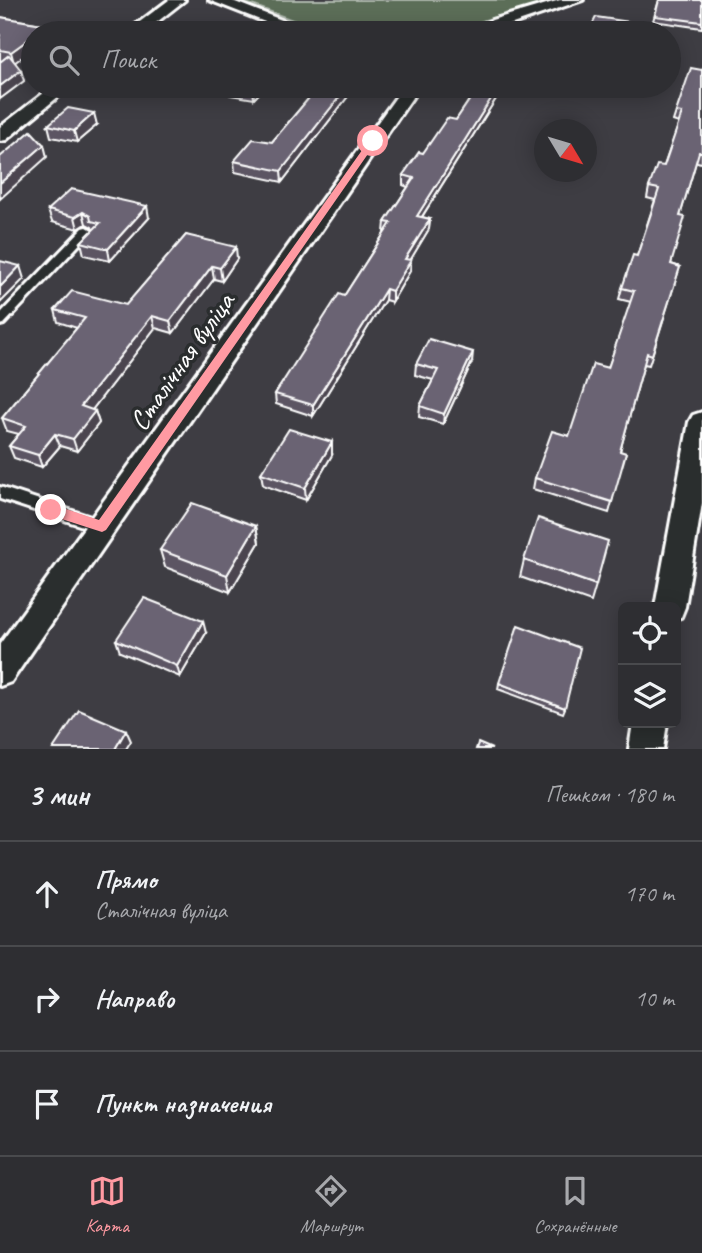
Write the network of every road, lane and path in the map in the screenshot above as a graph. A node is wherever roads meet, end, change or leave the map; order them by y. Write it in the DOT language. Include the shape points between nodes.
graph roads {
  1 [pos="178,0"];
  2 [pos="216,0"];
  3 [pos="576,0"];
  4 [pos="149,21"];
  5 [pos="274,21"];
  6 [pos="504,21"];
  7 [pos="48,98"];
  8 [pos="404,98"];
  9 [pos="0,136"];
  10 [pos="87,230"];
  11 [pos="0,321"];
  12 [pos="702,422"];
  13 [pos="0,493"];
  14 [pos="102,526"];
  15 [pos="671,602"];
  16 [pos="0,671"];
  17 [pos="649,728"];
  18 [pos="646,749"];
  1 -- 4 [label="street"];
  2 -- 5 [label="street"];
  3 -- 6 [label="street"];
  7 -- 9 [label="street"];
  8 -- 14 [label="street, Сталічная вуліца"];
  10 -- 11 [label="lane"];
  12 -- 15 [label="street"];
  13 -- 14 [label="lane"];
  14 -- 16 [label="street, Сталічная вуліца"];
  17 -- 18 [label="street"];
}
